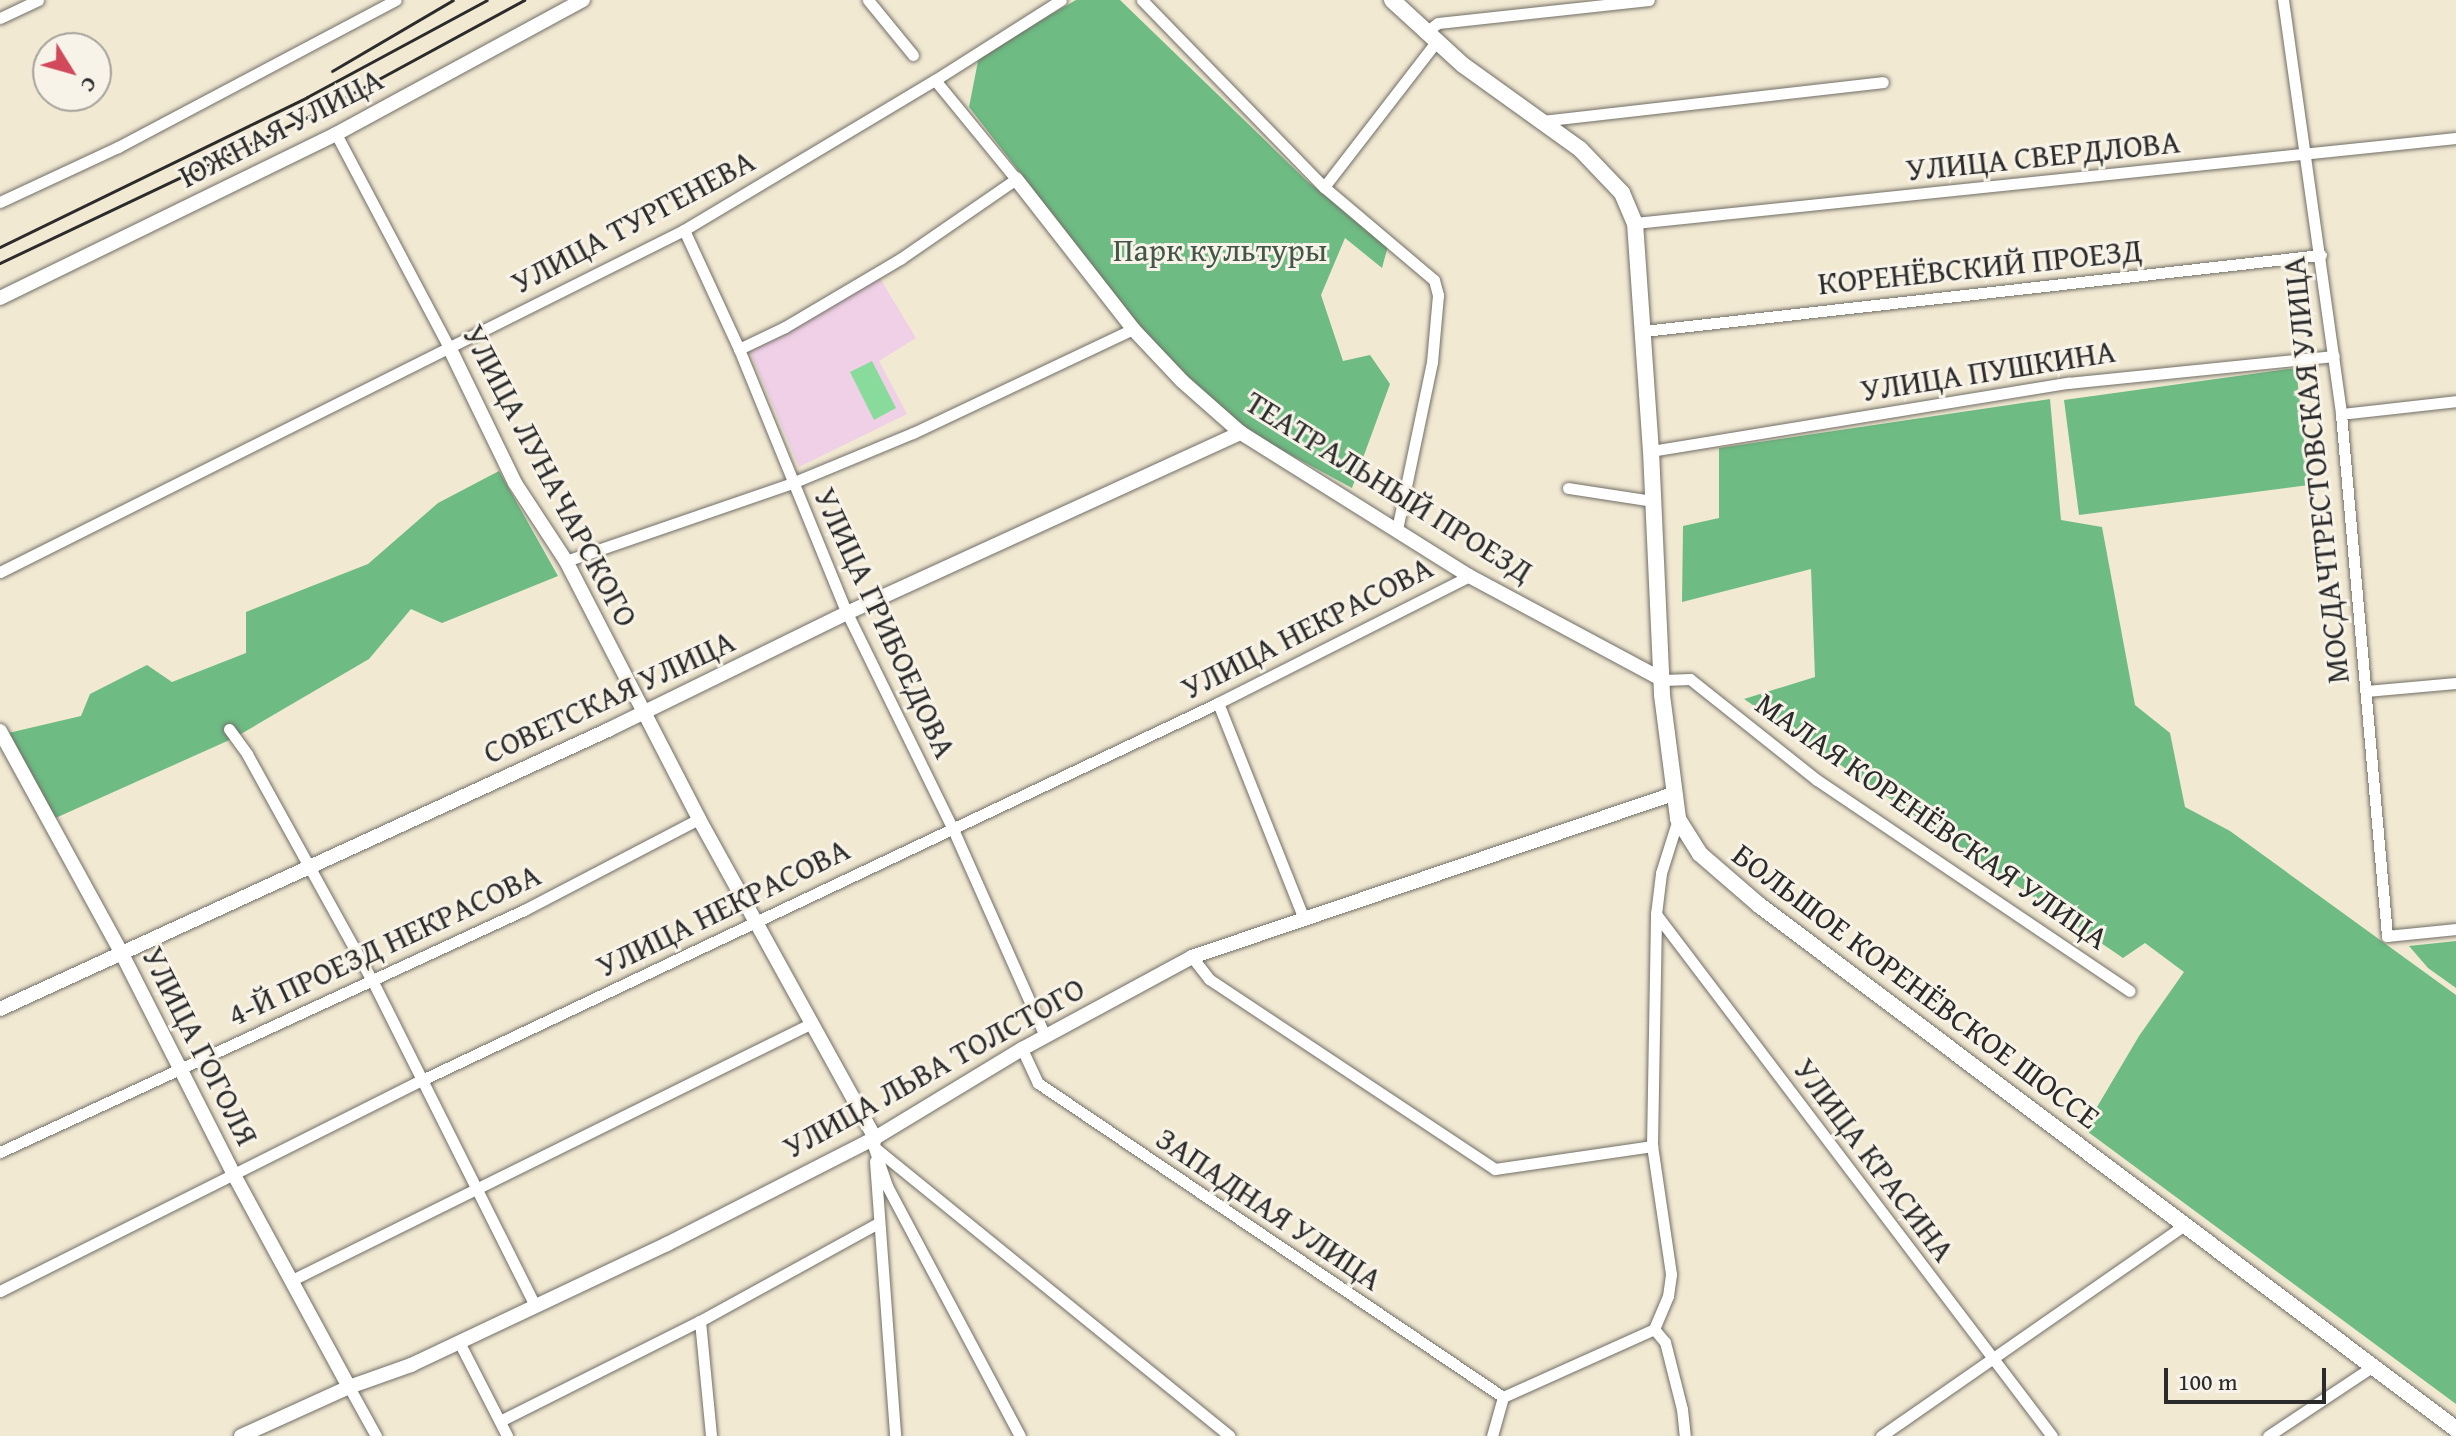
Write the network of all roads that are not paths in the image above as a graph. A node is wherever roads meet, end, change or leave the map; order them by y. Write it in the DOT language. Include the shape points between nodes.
graph roads {
  1 [pos="38,0"];
  2 [pos="396,0"];
  3 [pos="583,0"];
  4 [pos="868,0"];
  5 [pos="1061,0"];
  6 [pos="1142,0"];
  7 [pos="1392,0"];
  8 [pos="1649,0"];
  9 [pos="2283,0"];
  10 [pos="1516,6"];
  11 [pos="0,18"];
  12 [pos="1430,37"];
  13 [pos="913,55"];
  14 [pos="935,80"];
  15 [pos="1883,82"];
  16 [pos="1541,121"];
  17 [pos="336,134"];
  18 [pos="2456,138"];
  19 [pos="2303,156"];
  20 [pos="1016,179"];
  21 [pos="1324,187"];
  22 [pos="0,202"];
  23 [pos="1635,223"];
  24 [pos="684,230"];
  25 [pos="2321,255"];
  26 [pos="0,298"];
  27 [pos="1133,329"];
  28 [pos="1644,331"];
  29 [pos="449,347"];
  30 [pos="739,349"];
  31 [pos="2334,356"];
  32 [pos="2456,401"];
  33 [pos="2341,414"];
  34 [pos="1241,433"];
  35 [pos="1651,451"];
  36 [pos="792,483"];
  37 [pos="1568,488"];
  38 [pos="1653,501"];
  39 [pos="1397,530"];
  40 [pos="566,561"];
  41 [pos="0,572"];
  42 [pos="1469,576"];
  43 [pos="847,613"];
  44 [pos="1663,680"];
  45 [pos="2456,683"];
  46 [pos="2366,691"];
  47 [pos="1218,703"];
  48 [pos="643,714"];
  49 [pos="229,729"];
  50 [pos="0,731"];
  51 [pos="1673,794"];
  52 [pos="699,819"];
  53 [pos="1678,819"];
  54 [pos="952,827"];
  55 [pos="308,869"];
  56 [pos="1656,914"];
  57 [pos="1303,917"];
  58 [pos="758,921"];
  59 [pos="2456,929"];
  60 [pos="122,954"];
  61 [pos="1192,957"];
  62 [pos="373,982"];
  63 [pos="2130,991"];
  64 [pos="0,1009"];
  65 [pos="812,1023"];
  66 [pos="1045,1036"];
  67 [pos="1022,1049"];
  68 [pos="182,1069"];
  69 [pos="424,1079"];
  70 [pos="874,1142"];
  71 [pos="1652,1146"];
  72 [pos="0,1152"];
  73 [pos="234,1175"];
  74 [pos="475,1190"];
  75 [pos="878,1223"];
  76 [pos="2185,1225"];
  77 [pos="290,1281"];
  78 [pos="0,1291"];
  79 [pos="535,1305"];
  80 [pos="700,1321"];
  81 [pos="1654,1329"];
  82 [pos="459,1342"];
  83 [pos="1992,1358"];
  84 [pos="2372,1367"];
  85 [pos="349,1387"];
  86 [pos="1503,1397"];
  87 [pos="500,1421"];
  88 [pos="2456,1429"];
  89 [pos="241,1436"];
  90 [pos="376,1436"];
  91 [pos="507,1436"];
  92 [pos="711,1436"];
  93 [pos="895,1436"];
  94 [pos="1020,1436"];
  95 [pos="1229,1436"];
  96 [pos="1492,1436"];
  97 [pos="1685,1436"];
  98 [pos="1881,1436"];
  99 [pos="2052,1436"];
  100 [pos="2268,1436"];
  1 -- 11 [label="street"];
  2 -- 22 [label="street" via="118,147"];
  3 -- 17 [label="street, ЮЖНАЯ УЛИЦА"];
  4 -- 13 [label="street"];
  5 -- 14 [label="street, УЛИЦА ТУРГЕНЕВА"];
  6 -- 21 [label="street"];
  7 -- 12 [label="main road, БОЛЬШОЕ КОРЕНЁВСКОЕ ШОССЕ"];
  8 -- 10 [label="street"];
  9 -- 19 [label="street, МОСДАЧТРЕСТОВСКАЯ УЛИЦА"];
  10 -- 12 [label="street" via="1438,23"];
  12 -- 16 [label="main road, БОЛЬШОЕ КОРЕНЁВСКОЕ ШОССЕ"];
  12 -- 21 [label="street"];
  14 -- 20 [label="street, ТЕАТРАЛЬНЫЙ ПРОЕЗД"];
  14 -- 24 [label="street, УЛИЦА ТУРГЕНЕВА"];
  15 -- 16 [label="street"];
  16 -- 23 [label="main road, БОЛЬШОЕ КОРЕНЁВСКОЕ ШОССЕ" via="1612,180"];
  17 -- 26 [label="street, ЮЖНАЯ УЛИЦА"];
  17 -- 29 [label="street, УЛИЦА ЛУНАЧАРСКОГО"];
  18 -- 19 [label="street, УЛИЦА СВЕРДЛОВА"];
  19 -- 23 [label="street, УЛИЦА СВЕРДЛОВА"];
  19 -- 25 [label="street, МОСДАЧТРЕСТОВСКАЯ УЛИЦА"];
  20 -- 27 [label="street, ТЕАТРАЛЬНЫЙ ПРОЕЗД"];
  20 -- 30 [label="street" via="900,259"];
  21 -- 39 [label="street" via="1434,280 1438,295 1432,362"];
  23 -- 28 [label="main road, БОЛЬШОЕ КОРЕНЁВСКОЕ ШОССЕ"];
  24 -- 29 [label="street, УЛИЦА ТУРГЕНЕВА"];
  24 -- 30 [label="street, УЛИЦА ГРИБОЕДОВА"];
  25 -- 28 [label="street, КОРЕНЁВСКИЙ ПРОЕЗД"];
  25 -- 31 [label="street, МОСДАЧТРЕСТОВСКАЯ УЛИЦА"];
  27 -- 34 [label="street, ТЕАТРАЛЬНЫЙ ПРОЕЗД"];
  27 -- 36 [label="street" via="913,433"];
  28 -- 35 [label="main road, БОЛЬШОЕ КОРЕНЁВСКОЕ ШОССЕ"];
  29 -- 40 [label="street, УЛИЦА ЛУНАЧАРСКОГО" via="515,483"];
  29 -- 41 [label="street, УЛИЦА ТУРГЕНЕВА"];
  30 -- 36 [label="street, УЛИЦА ГРИБОЕДОВА"];
  31 -- 33 [label="street, МОСДАЧТРЕСТОВСКАЯ УЛИЦА"];
  31 -- 35 [label="street, УЛИЦА ПУШКИНА" via="2068,383"];
  32 -- 33 [label="street"];
  33 -- 46 [label="street, МОСДАЧТРЕСТОВСКАЯ УЛИЦА"];
  34 -- 39 [label="street, ТЕАТРАЛЬНЫЙ ПРОЕЗД"];
  34 -- 43 [label="street, СОВЕТСКАЯ УЛИЦА"];
  35 -- 38 [label="main road, БОЛЬШОЕ КОРЕНЁВСКОЕ ШОССЕ"];
  36 -- 40 [label="street"];
  36 -- 43 [label="street, УЛИЦА ГРИБОЕДОВА"];
  37 -- 38 [label="street"];
  38 -- 44 [label="main road, БОЛЬШОЕ КОРЕНЁВСКОЕ ШОССЕ"];
  39 -- 42 [label="street, ТЕАТРАЛЬНЫЙ ПРОЕЗД"];
  40 -- 48 [label="street, УЛИЦА ЛУНАЧАРСКОГО"];
  42 -- 44 [label="street, ТЕАТРАЛЬНЫЙ ПРОЕЗД"];
  42 -- 47 [label="street, УЛИЦА НЕКРАСОВА"];
  43 -- 48 [label="street, СОВЕТСКАЯ УЛИЦА"];
  43 -- 54 [label="street, УЛИЦА ГРИБОЕДОВА"];
  44 -- 51 [label="main road, БОЛЬШОЕ КОРЕНЁВСКОЕ ШОССЕ"];
  44 -- 63 [label="street, МАЛАЯ КОРЕНЁВСКАЯ УЛИЦА" via="1690,679 1817,780"];
  45 -- 46 [label="street"];
  46 -- 59 [label="street, МОСДАЧТРЕСТОВСКАЯ УЛИЦА" via="2387,936"];
  47 -- 54 [label="street, УЛИЦА НЕКРАСОВА"];
  47 -- 57 [label="street"];
  48 -- 52 [label="street, УЛИЦА ЛУНАЧАРСКОГО"];
  48 -- 55 [label="street, СОВЕТСКАЯ УЛИЦА"];
  49 -- 55 [label="street"];
  50 -- 60 [label="street, УЛИЦА ГОГОЛЯ"];
  51 -- 53 [label="main road, БОЛЬШОЕ КОРЕНЁВСКОЕ ШОССЕ"];
  51 -- 57 [label="street, УЛИЦА ЛЬВА ТОЛСТОГО"];
  52 -- 58 [label="street, УЛИЦА ЛУНАЧАРСКОГО"];
  52 -- 62 [label="street, 4-Й ПРОЕЗД НЕКРАСОВА"];
  53 -- 56 [label="street" via="1661,873"];
  53 -- 76 [label="main road, БОЛЬШОЕ КОРЕНЁВСКОЕ ШОССЕ" via="1711,866 1759,905"];
  54 -- 58 [label="street, УЛИЦА НЕКРАСОВА"];
  54 -- 66 [label="street, УЛИЦА ГРИБОЕДОВА"];
  55 -- 60 [label="street, СОВЕТСКАЯ УЛИЦА"];
  55 -- 62 [label="street"];
  56 -- 71 [label="street"];
  56 -- 83 [label="street, УЛИЦА КРАСИНА"];
  57 -- 61 [label="street, УЛИЦА ЛЬВА ТОЛСТОГО"];
  58 -- 65 [label="street, УЛИЦА ЛУНАЧАРСКОГО"];
  58 -- 69 [label="street, УЛИЦА НЕКРАСОВА"];
  60 -- 64 [label="street, СОВЕТСКАЯ УЛИЦА"];
  60 -- 68 [label="street, УЛИЦА ГОГОЛЯ"];
  61 -- 66 [label="street, УЛИЦА ЛЬВА ТОЛСТОГО"];
  61 -- 71 [label="street" via="1209,979 1495,1169"];
  62 -- 68 [label="street, 4-Й ПРОЕЗД НЕКРАСОВА"];
  62 -- 69 [label="street"];
  65 -- 70 [label="street, УЛИЦА ЛУНАЧАРСКОГО"];
  65 -- 74 [label="street"];
  66 -- 67 [label="street, УЛИЦА ЛЬВА ТОЛСТОГО"];
  67 -- 70 [label="street, УЛИЦА ЛЬВА ТОЛСТОГО"];
  67 -- 86 [label="street, ЗАПАДНАЯ УЛИЦА" via="1038,1083"];
  68 -- 72 [label="street, 4-Й ПРОЕЗД НЕКРАСОВА"];
  68 -- 73 [label="street, УЛИЦА ГОГОЛЯ"];
  69 -- 73 [label="street, УЛИЦА НЕКРАСОВА"];
  69 -- 74 [label="street"];
  70 -- 75 [label="street"];
  70 -- 79 [label="street, УЛИЦА ЛЬВА ТОЛСТОГО"];
  70 -- 94 [label="street" via="887,1186"];
  70 -- 95 [label="street"];
  71 -- 81 [label="street" via="1671,1274"];
  73 -- 77 [label="street, УЛИЦА ГОГОЛЯ"];
  73 -- 78 [label="street, УЛИЦА НЕКРАСОВА"];
  74 -- 77 [label="street"];
  74 -- 79 [label="street"];
  75 -- 80 [label="street"];
  75 -- 93 [label="street"];
  76 -- 83 [label="street"];
  76 -- 84 [label="main road, БОЛЬШОЕ КОРЕНЁВСКОЕ ШОССЕ"];
  77 -- 85 [label="street, УЛИЦА ГОГОЛЯ"];
  79 -- 82 [label="street, УЛИЦА ЛЬВА ТОЛСТОГО"];
  80 -- 87 [label="street"];
  80 -- 92 [label="street"];
  81 -- 86 [label="street"];
  81 -- 97 [label="street" via="1665,1342"];
  82 -- 85 [label="street, УЛИЦА ЛЬВА ТОЛСТОГО"];
  82 -- 87 [label="street"];
  83 -- 98 [label="street"];
  83 -- 99 [label="street, УЛИЦА КРАСИНА"];
  84 -- 88 [label="main road, БОЛЬШОЕ КОРЕНЁВСКОЕ ШОССЕ"];
  84 -- 100 [label="street"];
  85 -- 89 [label="street, УЛИЦА ЛЬВА ТОЛСТОГО"];
  85 -- 90 [label="street"];
  86 -- 96 [label="street"];
  87 -- 91 [label="street"];
}
